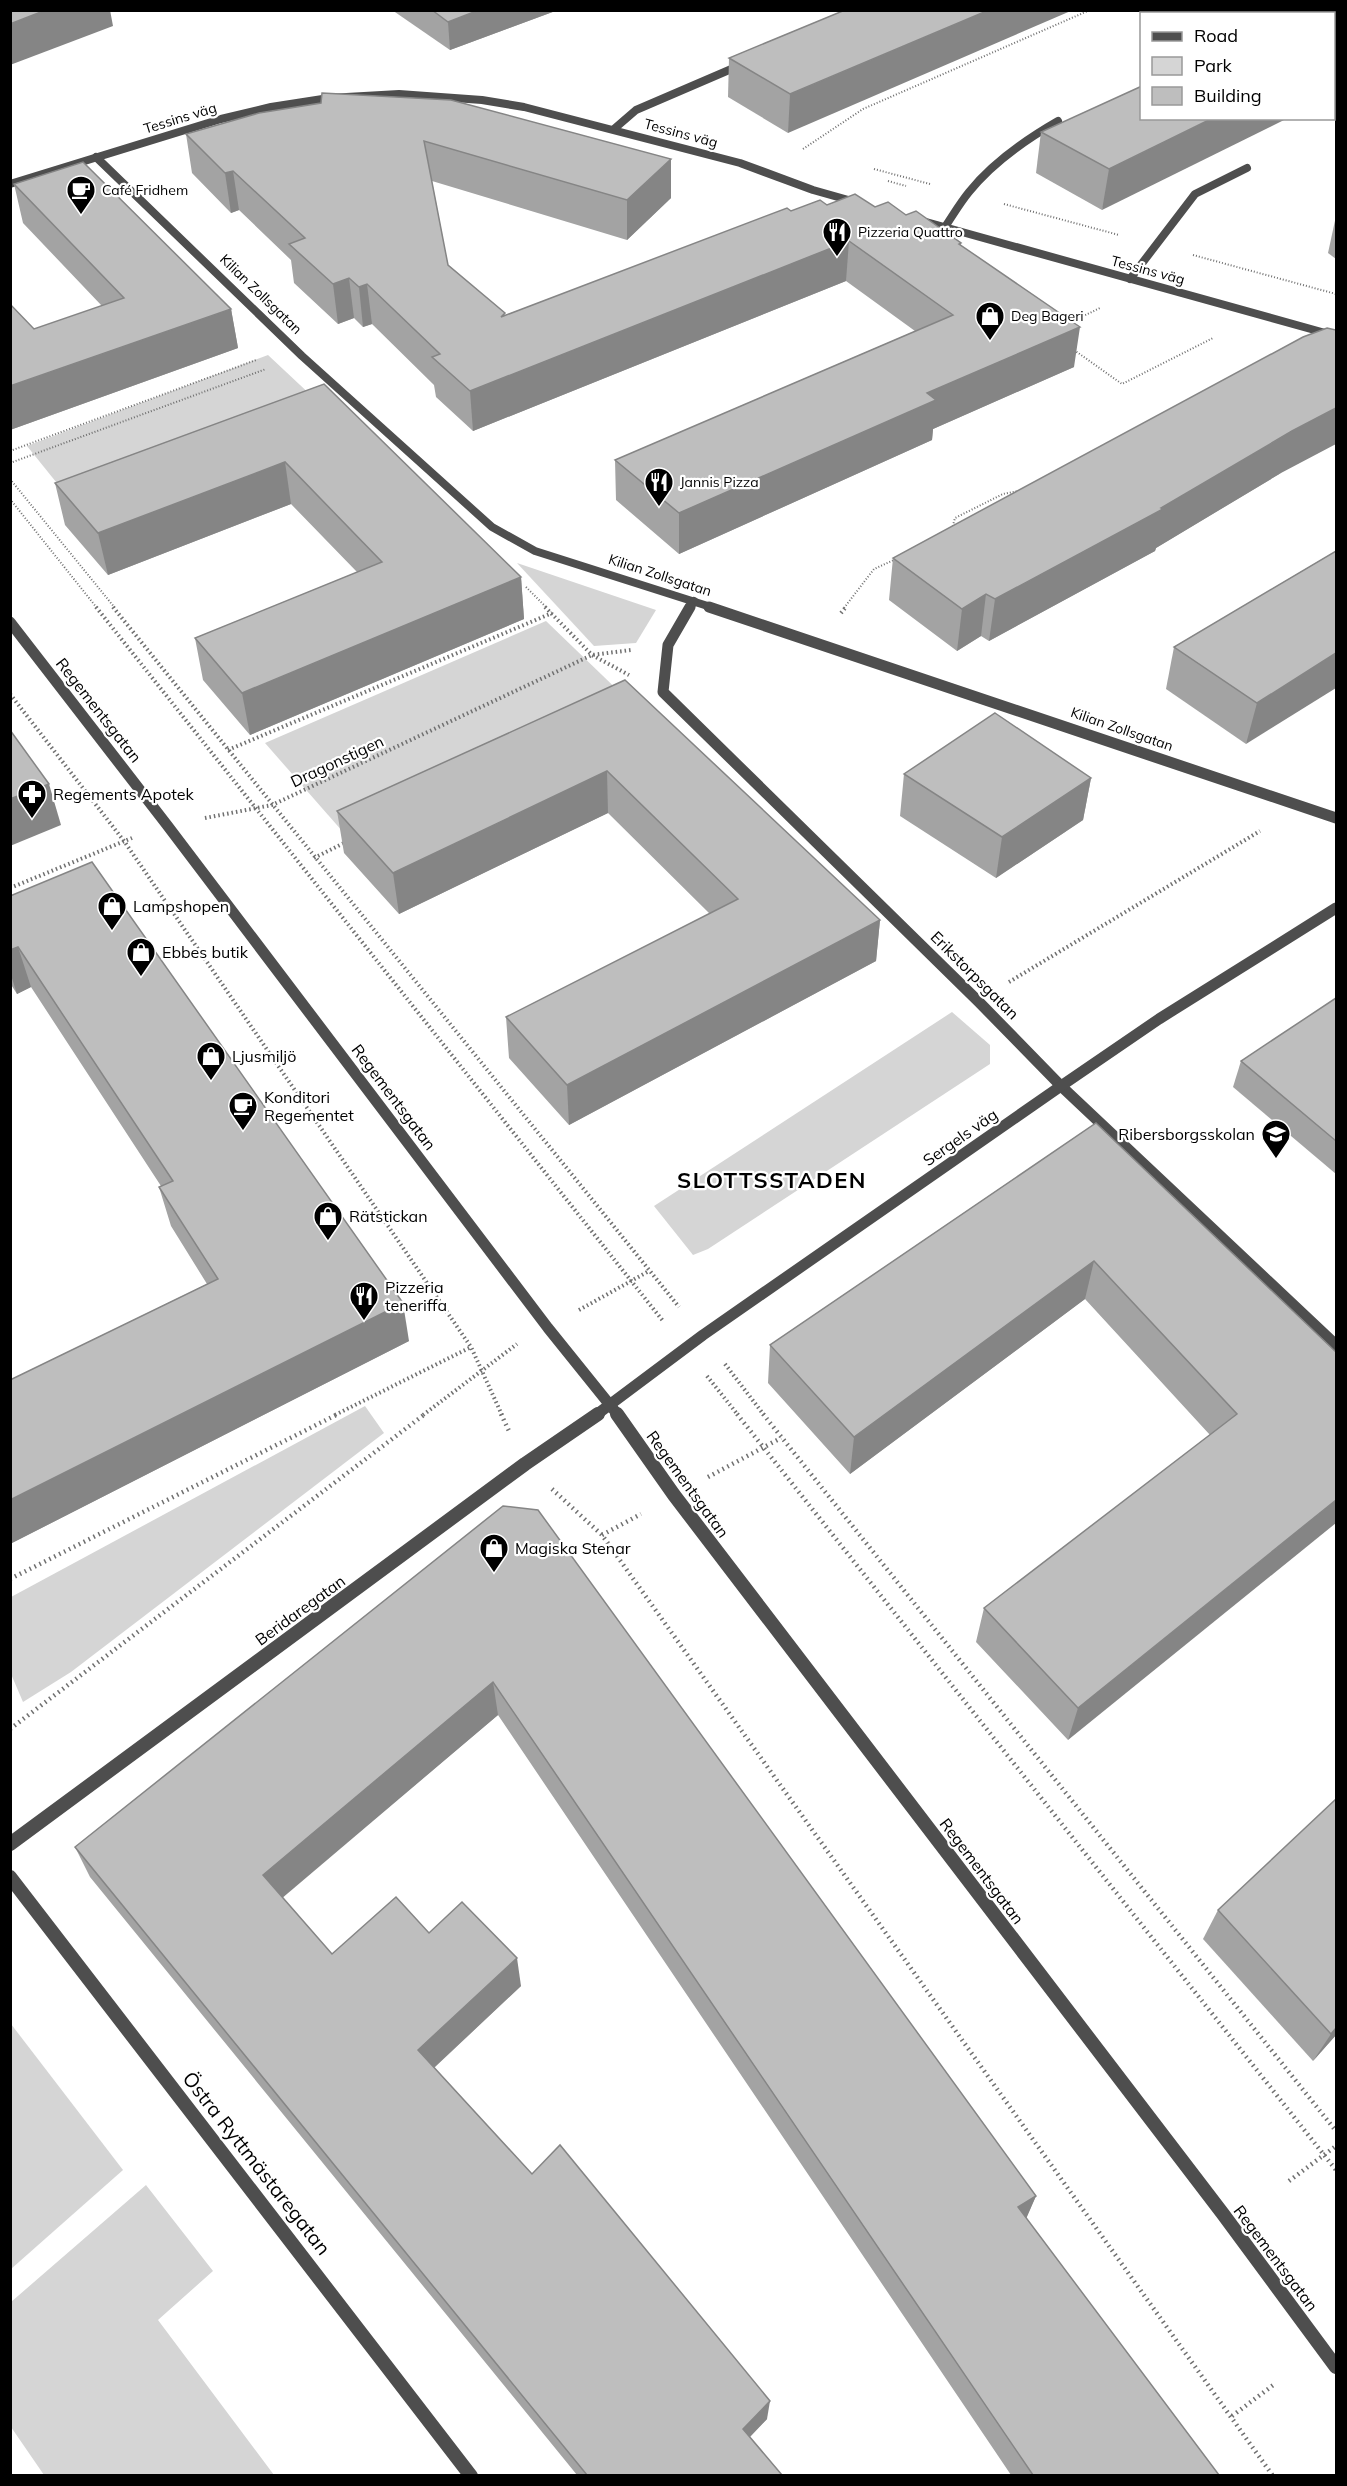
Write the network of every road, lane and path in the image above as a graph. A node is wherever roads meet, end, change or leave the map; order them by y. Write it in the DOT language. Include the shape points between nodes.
graph roads {
  1 [pos="1090,10"];
  2 [pos="751,61"];
  3 [pos="1058,121"];
  4 [pos="614,129"];
  5 [pos="802,150"];
  6 [pos="96,157"];
  7 [pos="1247,168"];
  8 [pos="10,184"];
  9 [pos="868,206"];
  10 [pos="912,218"];
  11 [pos="945,227"];
  12 [pos="1130,279"];
  13 [pos="1110,304"];
  14 [pos="1059,327"];
  15 [pos="1219,335"];
  16 [pos="1336,336"];
  17 [pos="1067,345"];
  18 [pos="293,346"];
  19 [pos="302,356"];
  20 [pos="10,451"];
  21 [pos="10,463"];
  22 [pos="10,479"];
  23 [pos="1022,491"];
  24 [pos="951,531"];
  25 [pos="903,555"];
  26 [pos="519,579"];
  27 [pos="694,601"];
  28 [pos="552,613"];
  29 [pos="10,622"];
  30 [pos="818,642"];
  31 [pos="668,645"];
  32 [pos="592,655"];
  33 [pos="663,692"];
  34 [pos="10,694"];
  35 [pos="228,750"];
  36 [pos="272,805"];
  37 [pos="1302,806"];
  38 [pos="1336,818"];
  39 [pos="167,825"];
  40 [pos="357,837"];
  41 [pos="124,841"];
  42 [pos="314,858"];
  43 [pos="10,888"];
  44 [pos="1336,908"];
  45 [pos="978,1000"];
  46 [pos="1060,1086"];
  47 [pos="649,1271"];
  48 [pos="548,1328"];
  49 [pos="703,1335"];
  50 [pos="1336,1345"];
  51 [pos="471,1347"];
  52 [pos="482,1371"];
  53 [pos="610,1405"];
  54 [pos="525,1464"];
  55 [pos="10,1579"];
  56 [pos="10,1729"];
  57 [pos="10,1844"];
  58 [pos="10,1877"];
  59 [pos="1336,2131"];
  60 [pos="1336,2146"];
  61 [pos="1289,2181"];
  62 [pos="1336,2367"];
  63 [pos="1276,2383"];
  64 [pos="1232,2416"];
  65 [pos="471,2475"];
  66 [pos="1273,2475"];
  1 -- 5 [label="path" via="863,109"];
  2 -- 4 [label="street" via="636,110"];
  3 -- 11 [label="street" via="1003,156 968,194"];
  4 -- 6 [label="street, Tessins väg" via="482,100 358,95 271,107"];
  4 -- 9 [label="street, Tessins väg" via="740,163"];
  6 -- 8 [label="street, Tessins väg"];
  6 -- 18 [label="street, Kilian Zollsgatan"];
  7 -- 12 [label="street" via="1195,194"];
  10 -- 11 [label="street, Tessins väg"];
  11 -- 12 [label="street, Tessins väg"];
  12 -- 16 [label="street, Tessins väg"];
  13 -- 14 [label="path"];
  15 -- 17 [label="path" via="1122,384"];
  18 -- 19 [label="street, Kilian Zollsgatan"];
  18 -- 20 [label="path"];
  19 -- 21 [label="path"];
  19 -- 27 [label="street, Kilian Zollsgatan" via="492,527 535,551"];
  22 -- 35 [label="path"];
  23 -- 24 [label="path" via="1003,494 955,518"];
  25 -- 30 [label="path" via="874,570"];
  26 -- 28 [label="path"];
  27 -- 30 [label="street, Kilian Zollsgatan"];
  27 -- 31 [label="street"];
  28 -- 32 [label="path"];
  28 -- 35 [label="path"];
  29 -- 39 [label="street, Regementsgatan"];
  30 -- 37 [label="street, Kilian Zollsgatan"];
  31 -- 32 [label="path, Dragonstigen"];
  31 -- 33 [label="street"];
  32 -- 33 [label="path"];
  32 -- 36 [label="path, Dragonstigen"];
  33 -- 45 [label="street, Erikstorpsgatan"];
  34 -- 41 [label="path"];
  35 -- 36 [label="path"];
  36 -- 39 [label="path, Dragonstigen"];
  36 -- 42 [label="path"];
  37 -- 38 [label="street, Kilian Zollsgatan"];
  37 -- 45 [label="path"];
  39 -- 41 [label="path, Dragonstigen"];
  39 -- 48 [label="street, Regementsgatan"];
  40 -- 42 [label="path"];
  41 -- 43 [label="path, Dragonstigen"];
  41 -- 51 [label="path"];
  42 -- 47 [label="path"];
  44 -- 46 [label="street, Sergels väg"];
  45 -- 46 [label="street, Erikstorpsgatan"];
  46 -- 49 [label="street, Sergels väg"];
  46 -- 50 [label="street, Erikstorpsgatan"];
  47 -- 48 [label="path"];
  47 -- 49 [label="path"];
  48 -- 52 [label="path"];
  48 -- 53 [label="street, Regementsgatan"];
  49 -- 53 [label="street, Sergels väg"];
  49 -- 59 [label="path" via="780,1437"];
  51 -- 52 [label="path"];
  51 -- 55 [label="path"];
  52 -- 54 [label="path"];
  52 -- 56 [label="path"];
  53 -- 54 [label="street, Beridaregatan"];
  53 -- 62 [label="street, Regementsgatan"];
  54 -- 57 [label="street, Beridaregatan"];
  54 -- 64 [label="path" via="602,1535"];
  58 -- 65 [label="street, Östra Ryttmästaregatan"];
  60 -- 61 [label="path"];
  63 -- 64 [label="path"];
  64 -- 66 [label="path"];
}
